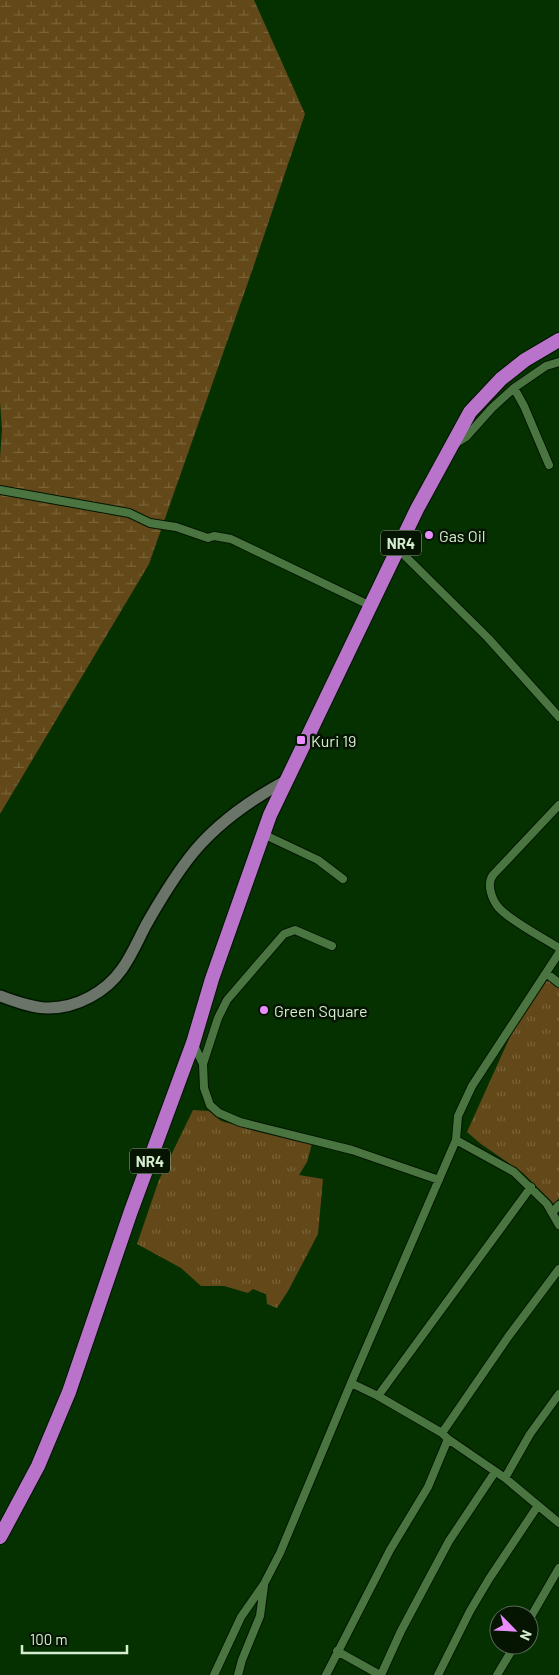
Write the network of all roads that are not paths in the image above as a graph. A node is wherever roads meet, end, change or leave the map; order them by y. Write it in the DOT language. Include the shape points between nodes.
graph roads {
  1 [pos="559,340"];
  2 [pos="559,362"];
  3 [pos="514,388"];
  4 [pos="450,447"];
  5 [pos="548,465"];
  6 [pos="0,490"];
  7 [pos="398,548"];
  8 [pos="370,606"];
  9 [pos="559,717"];
  10 [pos="286,780"];
  11 [pos="559,805"];
  12 [pos="263,834"];
  13 [pos="343,879"];
  14 [pos="332,946"];
  15 [pos="559,948"];
  16 [pos="559,953"];
  17 [pos="546,973"];
  18 [pos="559,983"];
  19 [pos="0,996"];
  20 [pos="194,1044"];
  21 [pos="203,1064"];
  22 [pos="456,1140"];
  23 [pos="439,1180"];
  24 [pos="531,1187"];
  25 [pos="559,1205"];
  26 [pos="552,1213"];
  27 [pos="559,1225"];
  28 [pos="559,1269"];
  29 [pos="351,1383"];
  30 [pos="559,1394"];
  31 [pos="378,1396"];
  32 [pos="445,1436"];
  33 [pos="495,1472"];
  34 [pos="505,1478"];
  35 [pos="538,1507"];
  36 [pos="559,1523"];
  37 [pos="0,1537"];
  38 [pos="559,1568"];
  39 [pos="264,1584"];
  40 [pos="538,1605"];
  41 [pos="338,1650"];
  42 [pos="509,1655"];
  43 [pos="214,1675"];
  44 [pos="238,1675"];
  45 [pos="326,1675"];
  46 [pos="380,1675"];
  47 [pos="438,1675"];
  48 [pos="497,1675"];
  1 -- 4 [label="highway, NR4" via="500,379 470,412"];
  2 -- 3 [label="street" via="546,366"];
  3 -- 4 [label="street" via="466,436"];
  3 -- 5 [label="street"];
  4 -- 7 [label="highway, NR4"];
  6 -- 8 [label="street" via="128,513 150,523 176,527 208,538 231,539"];
  7 -- 8 [label="highway, NR4"];
  7 -- 9 [label="street" via="488,638"];
  8 -- 10 [label="highway, NR4"];
  10 -- 12 [label="highway, NR4"];
  10 -- 19 [label="main road" via="258,795 201,844 163,896 122,969 99,992 79,1002 46,1008"];
  11 -- 15 [label="street" via="493,875 489,884 498,907"];
  12 -- 13 [label="street" via="318,860"];
  12 -- 20 [label="highway, NR4" via="212,979"];
  14 -- 21 [label="street" via="295,930 284,934 227,1000"];
  16 -- 17 [label="street"];
  17 -- 18 [label="street"];
  17 -- 22 [label="street" via="472,1086 458,1116"];
  20 -- 21 [label="street"];
  20 -- 37 [label="highway, NR4" via="130,1211 69,1392 38,1466"];
  21 -- 23 [label="street" via="204,1088 210,1105 229,1119 352,1150"];
  22 -- 23 [label="street"];
  22 -- 24 [label="street" via="514,1172"];
  23 -- 29 [label="street"];
  24 -- 26 [label="street"];
  24 -- 31 [label="street"];
  25 -- 26 [label="street"];
  26 -- 27 [label="street"];
  28 -- 32 [label="street" via="508,1337"];
  29 -- 31 [label="street"];
  29 -- 39 [label="street"];
  30 -- 34 [label="street" via="530,1434"];
  31 -- 32 [label="street"];
  32 -- 33 [label="street"];
  32 -- 41 [label="street" via="428,1487 390,1550"];
  33 -- 34 [label="street"];
  33 -- 46 [label="street" via="449,1541"];
  34 -- 35 [label="street"];
  35 -- 36 [label="street"];
  35 -- 47 [label="street" via="489,1579"];
  38 -- 40 [label="street"];
  39 -- 43 [label="street" via="241,1617"];
  39 -- 44 [label="street" via="260,1616"];
  41 -- 45 [label="street"];
  41 -- 46 [label="street"];
  42 -- 48 [label="street"];
}
